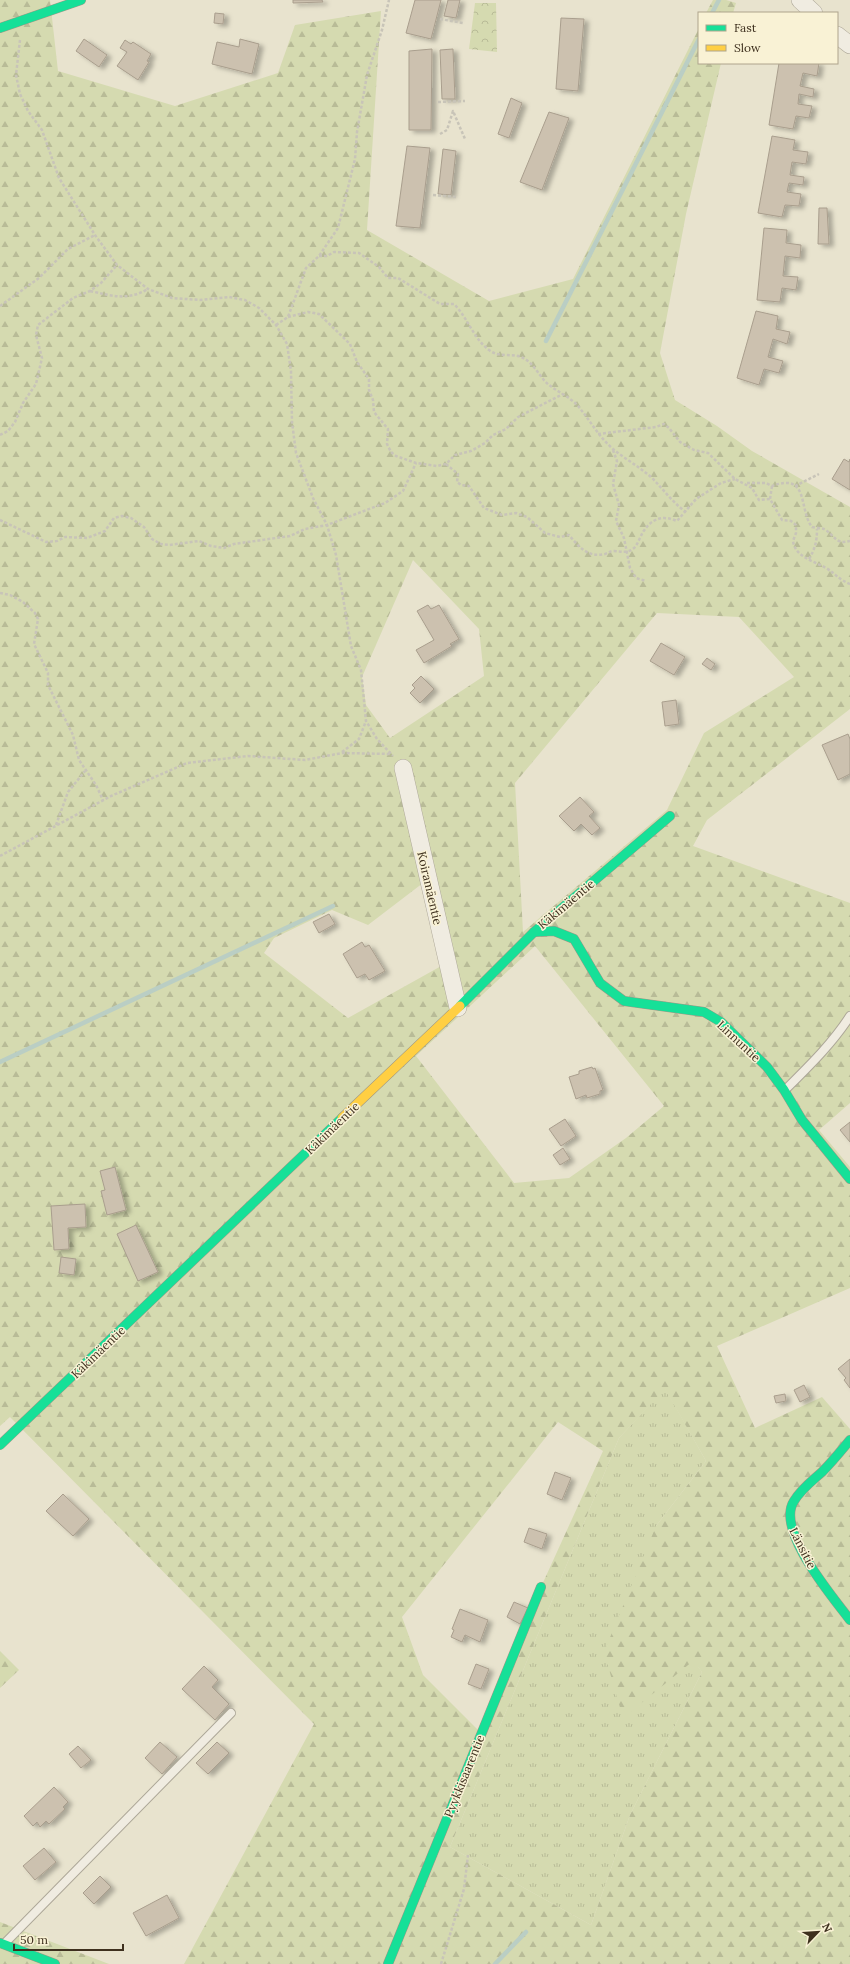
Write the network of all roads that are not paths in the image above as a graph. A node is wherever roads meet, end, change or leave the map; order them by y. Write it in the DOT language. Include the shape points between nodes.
graph roads {
  1 [pos="800,0"];
  2 [pos="70,2"];
  3 [pos="813,12"];
  4 [pos="0,28"];
  5 [pos="838,36"];
  6 [pos="850,46"];
  7 [pos="403,768"];
  8 [pos="670,816"];
  9 [pos="534,932"];
  10 [pos="458,1008"];
  11 [pos="850,1016"];
  12 [pos="784,1090"];
  13 [pos="850,1179"];
  14 [pos="850,1440"];
  15 [pos="0,1446"];
  16 [pos="541,1587"];
  17 [pos="850,1620"];
  18 [pos="231,1713"];
  19 [pos="2,1944"];
  20 [pos="55,1964"];
  21 [pos="388,1964"];
  1 -- 3 [label="street"];
  2 -- 4 [label="street"];
  5 -- 6 [label="street"];
  7 -- 10 [label="street, Koiramäentie"];
  8 -- 9 [label="street, Käkimäentie"];
  9 -- 10 [label="street, Käkimäentie"];
  9 -- 12 [label="street, Linnuntie" via="554,931 574,939 600,983 624,1001 704,1012 721,1022 767,1067"];
  10 -- 15 [label="street, Käkimäentie"];
  11 -- 12 [label="lane" via="813,1063"];
  12 -- 13 [label="street, Linnuntie" via="802,1120"];
  14 -- 17 [label="street, Länsitie" via="827,1468 795,1499 790,1508 789,1518 791,1530 817,1576"];
  16 -- 21 [label="street, Pyykkisaarentie"];
  18 -- 19 [label="lane"];
  19 -- 20 [label="street"];
}
